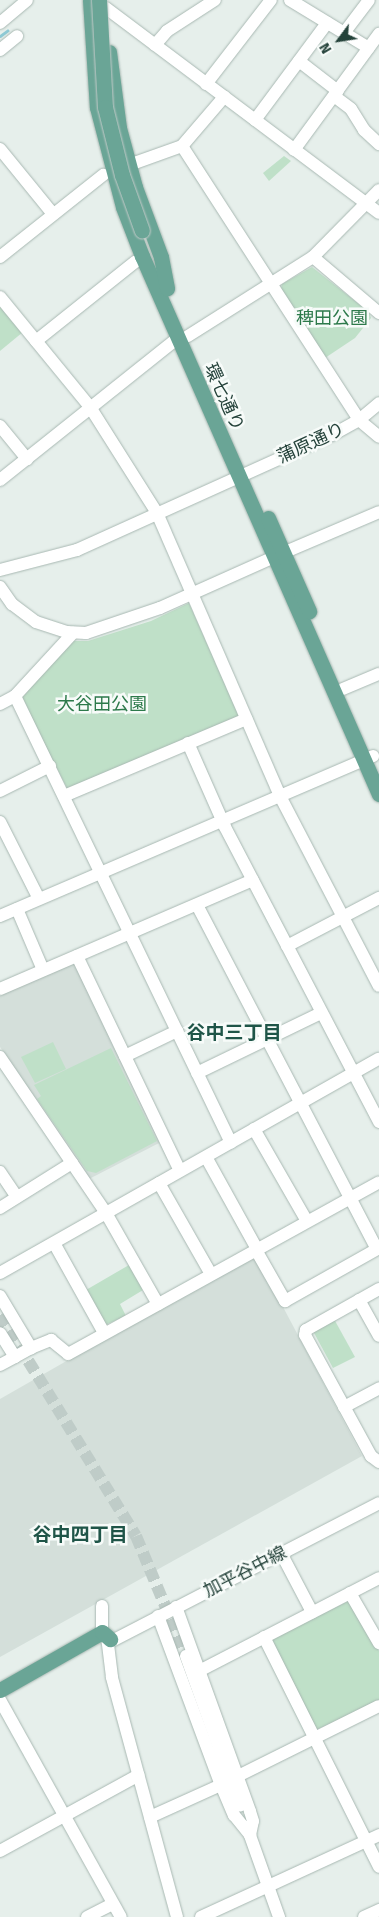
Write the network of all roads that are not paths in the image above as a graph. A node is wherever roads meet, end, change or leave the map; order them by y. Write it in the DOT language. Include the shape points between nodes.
graph roads {
  1 [pos="27,0"];
  2 [pos="81,0"];
  3 [pos="90,0"];
  4 [pos="215,0"];
  5 [pos="272,0"];
  6 [pos="290,0"];
  7 [pos="369,0"];
  8 [pos="102,2"];
  9 [pos="0,23"];
  10 [pos="327,23"];
  11 [pos="344,33"];
  12 [pos="379,34"];
  13 [pos="17,36"];
  14 [pos="155,45"];
  15 [pos="369,48"];
  16 [pos="0,50"];
  17 [pos="299,62"];
  18 [pos="206,84"];
  19 [pos="336,94"];
  20 [pos="224,97"];
  21 [pos="255,120"];
  22 [pos="379,144"];
  23 [pos="182,146"];
  24 [pos="0,149"];
  25 [pos="294,150"];
  26 [pos="129,165"];
  27 [pos="103,175"];
  28 [pos="379,190"];
  29 [pos="379,199"];
  30 [pos="366,204"];
  31 [pos="379,213"];
  32 [pos="53,214"];
  33 [pos="138,233"];
  34 [pos="313,257"];
  35 [pos="0,258"];
  36 [pos="135,262"];
  37 [pos="270,284"];
  38 [pos="162,290"];
  39 [pos="0,297"];
  40 [pos="379,313"];
  41 [pos="183,337"];
  42 [pos="36,341"];
  43 [pos="379,403"];
  44 [pos="90,407"];
  45 [pos="359,420"];
  46 [pos="0,426"];
  47 [pos="379,437"];
  48 [pos="26,459"];
  49 [pos="243,474"];
  50 [pos="0,480"];
  51 [pos="379,512"];
  52 [pos="157,514"];
  53 [pos="278,555"];
  54 [pos="0,570"];
  55 [pos="0,587"];
  56 [pos="191,594"];
  57 [pos="73,633"];
  58 [pos="379,674"];
  59 [pos="343,689"];
  60 [pos="15,696"];
  61 [pos="0,704"];
  62 [pos="246,719"];
  63 [pos="188,743"];
  64 [pos="368,758"];
  65 [pos="50,766"];
  66 [pos="379,770"];
  67 [pos="0,791"];
  68 [pos="379,794"];
  69 [pos="64,796"];
  70 [pos="280,796"];
  71 [pos="222,820"];
  72 [pos="0,822"];
  73 [pos="100,872"];
  74 [pos="253,880"];
  75 [pos="379,898"];
  76 [pos="39,899"];
  77 [pos="197,904"];
  78 [pos="17,909"];
  79 [pos="0,916"];
  80 [pos="342,917"];
  81 [pos="130,933"];
  82 [pos="287,946"];
  83 [pos="77,956"];
  84 [pos="43,970"];
  85 [pos="379,986"];
  86 [pos="0,989"];
  87 [pos="321,1013"];
  88 [pos="177,1031"];
  89 [pos="267,1040"];
  90 [pos="125,1056"];
  91 [pos="379,1059"];
  92 [pos="1,1061"];
  93 [pos="197,1073"];
  94 [pos="354,1073"];
  95 [pos="300,1103"];
  96 [pos="379,1122"];
  97 [pos="254,1129"];
  98 [pos="231,1142"];
  99 [pos="206,1157"];
  100 [pos="72,1163"];
  101 [pos="180,1171"];
  102 [pos="0,1172"];
  103 [pos="379,1182"];
  104 [pos="160,1183"];
  105 [pos="17,1197"];
  106 [pos="350,1198"];
  107 [pos="0,1208"];
  108 [pos="106,1213"];
  109 [pos="307,1221"];
  110 [pos="54,1243"];
  111 [pos="256,1249"];
  112 [pos="378,1249"];
  113 [pos="0,1273"];
  114 [pos="212,1274"];
  115 [pos="379,1289"];
  116 [pos="0,1296"];
  117 [pos="359,1300"];
  118 [pos="158,1304"];
  119 [pos="0,1333"];
  120 [pos="104,1333"];
  121 [pos="379,1336"];
  122 [pos="31,1348"];
  123 [pos="15,1357"];
  124 [pos="0,1365"];
  125 [pos="379,1388"];
  126 [pos="344,1408"];
  127 [pos="379,1462"];
  128 [pos="379,1503"];
  129 [pos="282,1553"];
  130 [pos="379,1578"];
  131 [pos="350,1592"];
  132 [pos="102,1606"];
  133 [pos="176,1607"];
  134 [pos="312,1612"];
  135 [pos="158,1616"];
  136 [pos="106,1636"];
  137 [pos="264,1637"];
  138 [pos="379,1643"];
  139 [pos="186,1656"];
  140 [pos="201,1670"];
  141 [pos="0,1690"];
  142 [pos="0,1700"];
  143 [pos="379,1706"];
  144 [pos="316,1738"];
  145 [pos="139,1775"];
  146 [pos="238,1776"];
  147 [pos="221,1785"];
  148 [pos="64,1816"];
  149 [pos="150,1816"];
  150 [pos="250,1835"];
  151 [pos="379,1835"];
  152 [pos="367,1842"];
  153 [pos="0,1851"];
  154 [pos="379,1867"];
  155 [pos="268,1886"];
  156 [pos="114,1904"];
  157 [pos="379,1910"];
  158 [pos="87,1917"];
  159 [pos="121,1917"];
  160 [pos="177,1917"];
  161 [pos="201,1917"];
  162 [pos="279,1917"];
  163 [pos="364,1917"];
  1 -- 9 [label="street"];
  2 -- 27 [label="main road" via="85,80"];
  3 -- 33 [label="main road, 環七通り" via="96,107 114,179"];
  4 -- 14 [label="street" via="167,31"];
  5 -- 18 [label="street"];
  6 -- 10 [label="street"];
  7 -- 11 [label="street"];
  8 -- 14 [label="street"];
  8 -- 26 [label="main road" via="113,91"];
  8 -- 33 [label="main road, 環七通り, bridge" via="105,107"];
  10 -- 11 [label="street"];
  10 -- 17 [label="street"];
  11 -- 15 [label="street"];
  12 -- 15 [label="street"];
  13 -- 16 [label="street"];
  14 -- 18 [label="street"];
  15 -- 19 [label="street"];
  17 -- 19 [label="street"];
  17 -- 21 [label="street"];
  18 -- 20 [label="street"];
  19 -- 22 [label="street"];
  19 -- 25 [label="street"];
  20 -- 21 [label="street"];
  20 -- 23 [label="street"];
  21 -- 25 [label="street"];
  23 -- 26 [label="street"];
  23 -- 37 [label="street"];
  24 -- 32 [label="street"];
  25 -- 30 [label="street"];
  26 -- 38 [label="main road" via="161,257"];
  27 -- 32 [label="street"];
  27 -- 36 [label="main road"];
  28 -- 30 [label="street"];
  29 -- 30 [label="street"];
  30 -- 31 [label="street"];
  30 -- 34 [label="street"];
  32 -- 35 [label="street"];
  33 -- 38 [label="main road, 環七通り"];
  34 -- 37 [label="street"];
  34 -- 40 [label="street"];
  36 -- 38 [label="main road" via="143,276"];
  36 -- 42 [label="street"];
  37 -- 41 [label="street"];
  37 -- 45 [label="street"];
  38 -- 41 [label="main road, 環七通り"];
  39 -- 42 [label="street"];
  41 -- 44 [label="street"];
  41 -- 49 [label="main road, 環七通り"];
  42 -- 44 [label="street"];
  43 -- 45 [label="street, 蒲原通り"];
  44 -- 48 [label="street"];
  44 -- 52 [label="street"];
  45 -- 47 [label="street"];
  45 -- 49 [label="street, 蒲原通り"];
  46 -- 48 [label="street"];
  48 -- 50 [label="street"];
  49 -- 52 [label="street, 蒲原通り"];
  49 -- 53 [label="main road, 環七通り"];
  51 -- 53 [label="street"];
  52 -- 54 [label="street, 蒲原通り" via="70,553"];
  52 -- 56 [label="street"];
  53 -- 56 [label="street"];
  53 -- 59 [label="main road, 環七通り"];
  53 -- 64 [label="main road, 環七通り"];
  55 -- 57 [label="street" via="12,604 36,622"];
  56 -- 57 [label="street" via="103,628"];
  56 -- 62 [label="street"];
  57 -- 60 [label="street"];
  58 -- 59 [label="street"];
  59 -- 64 [label="main road, 環七通り"];
  60 -- 61 [label="street"];
  60 -- 65 [label="street"];
  62 -- 63 [label="street"];
  62 -- 70 [label="street"];
  63 -- 69 [label="street"];
  63 -- 71 [label="street"];
  64 -- 66 [label="main road, 環七通り"];
  64 -- 68 [label="main road, 環七通り"];
  64 -- 70 [label="street"];
  65 -- 67 [label="street"];
  65 -- 69 [label="street"];
  69 -- 73 [label="street"];
  70 -- 71 [label="street"];
  70 -- 80 [label="street"];
  71 -- 73 [label="street"];
  71 -- 74 [label="street"];
  72 -- 76 [label="street"];
  73 -- 76 [label="street"];
  73 -- 81 [label="street"];
  74 -- 77 [label="street"];
  74 -- 82 [label="street"];
  75 -- 80 [label="street"];
  76 -- 78 [label="street"];
  77 -- 81 [label="street"];
  77 -- 89 [label="street"];
  78 -- 79 [label="street"];
  78 -- 84 [label="street"];
  80 -- 82 [label="street"];
  80 -- 85 [label="street"];
  81 -- 83 [label="street"];
  81 -- 88 [label="street"];
  82 -- 87 [label="street"];
  83 -- 84 [label="street"];
  83 -- 90 [label="street"];
  84 -- 86 [label="street"];
  87 -- 89 [label="street"];
  87 -- 94 [label="street"];
  88 -- 90 [label="street"];
  88 -- 93 [label="street"];
  89 -- 93 [label="street"];
  89 -- 95 [label="street"];
  90 -- 101 [label="street"];
  91 -- 94 [label="street"];
  92 -- 100 [label="street"];
  93 -- 98 [label="street"];
  94 -- 95 [label="street"];
  94 -- 96 [label="street"];
  95 -- 97 [label="street"];
  95 -- 106 [label="street"];
  97 -- 98 [label="street"];
  97 -- 109 [label="street"];
  98 -- 99 [label="street"];
  99 -- 101 [label="street"];
  99 -- 111 [label="street"];
  100 -- 105 [label="street"];
  100 -- 108 [label="street"];
  101 -- 104 [label="street"];
  102 -- 105 [label="street"];
  103 -- 106 [label="street"];
  104 -- 108 [label="street"];
  104 -- 114 [label="street"];
  105 -- 107 [label="street"];
  106 -- 109 [label="street"];
  106 -- 112 [label="street"];
  108 -- 110 [label="street"];
  108 -- 118 [label="street"];
  109 -- 111 [label="street"];
  110 -- 113 [label="street"];
  110 -- 120 [label="street"];
  111 -- 112 [label="street" via="285,1301"];
  111 -- 114 [label="street"];
  114 -- 118 [label="street"];
  115 -- 117 [label="street"];
  116 -- 122 [label="street"];
  117 -- 121 [label="street"];
  117 -- 126 [label="street" via="306,1330 304,1335"];
  118 -- 120 [label="street"];
  119 -- 123 [label="street"];
  120 -- 122 [label="street" via="68,1354 51,1340"];
  122 -- 123 [label="street"];
  123 -- 124 [label="street"];
  125 -- 126 [label="street"];
  126 -- 127 [label="street" via="371,1456"];
  128 -- 129 [label="street, 加平谷中線"];
  129 -- 133 [label="street, 加平谷中線"];
  129 -- 134 [label="street"];
  130 -- 131 [label="street"];
  131 -- 134 [label="street"];
  131 -- 138 [label="street"];
  132 -- 136 [label="street"];
  133 -- 135 [label="street, 加平谷中線"];
  133 -- 140 [label="street"];
  134 -- 137 [label="street"];
  135 -- 136 [label="street, 加平谷中線"];
  135 -- 147 [label="street"];
  136 -- 141 [label="main road"];
  136 -- 145 [label="street" via="112,1677"];
  137 -- 140 [label="street"];
  137 -- 144 [label="street"];
  139 -- 150 [label="street"];
  140 -- 146 [label="street"];
  142 -- 148 [label="street"];
  143 -- 144 [label="street"];
  144 -- 146 [label="street"];
  144 -- 152 [label="street"];
  145 -- 148 [label="street"];
  145 -- 149 [label="street"];
  146 -- 150 [label="street" via="253,1821"];
  147 -- 149 [label="street"];
  147 -- 150 [label="street" via="234,1815"];
  148 -- 153 [label="street"];
  148 -- 156 [label="street"];
  149 -- 160 [label="street"];
  150 -- 155 [label="street"];
  151 -- 152 [label="street"];
  152 -- 154 [label="street"];
  152 -- 155 [label="street"];
  155 -- 161 [label="street"];
  155 -- 162 [label="street"];
  156 -- 158 [label="street"];
  156 -- 159 [label="street"];
  157 -- 163 [label="street"];
}
